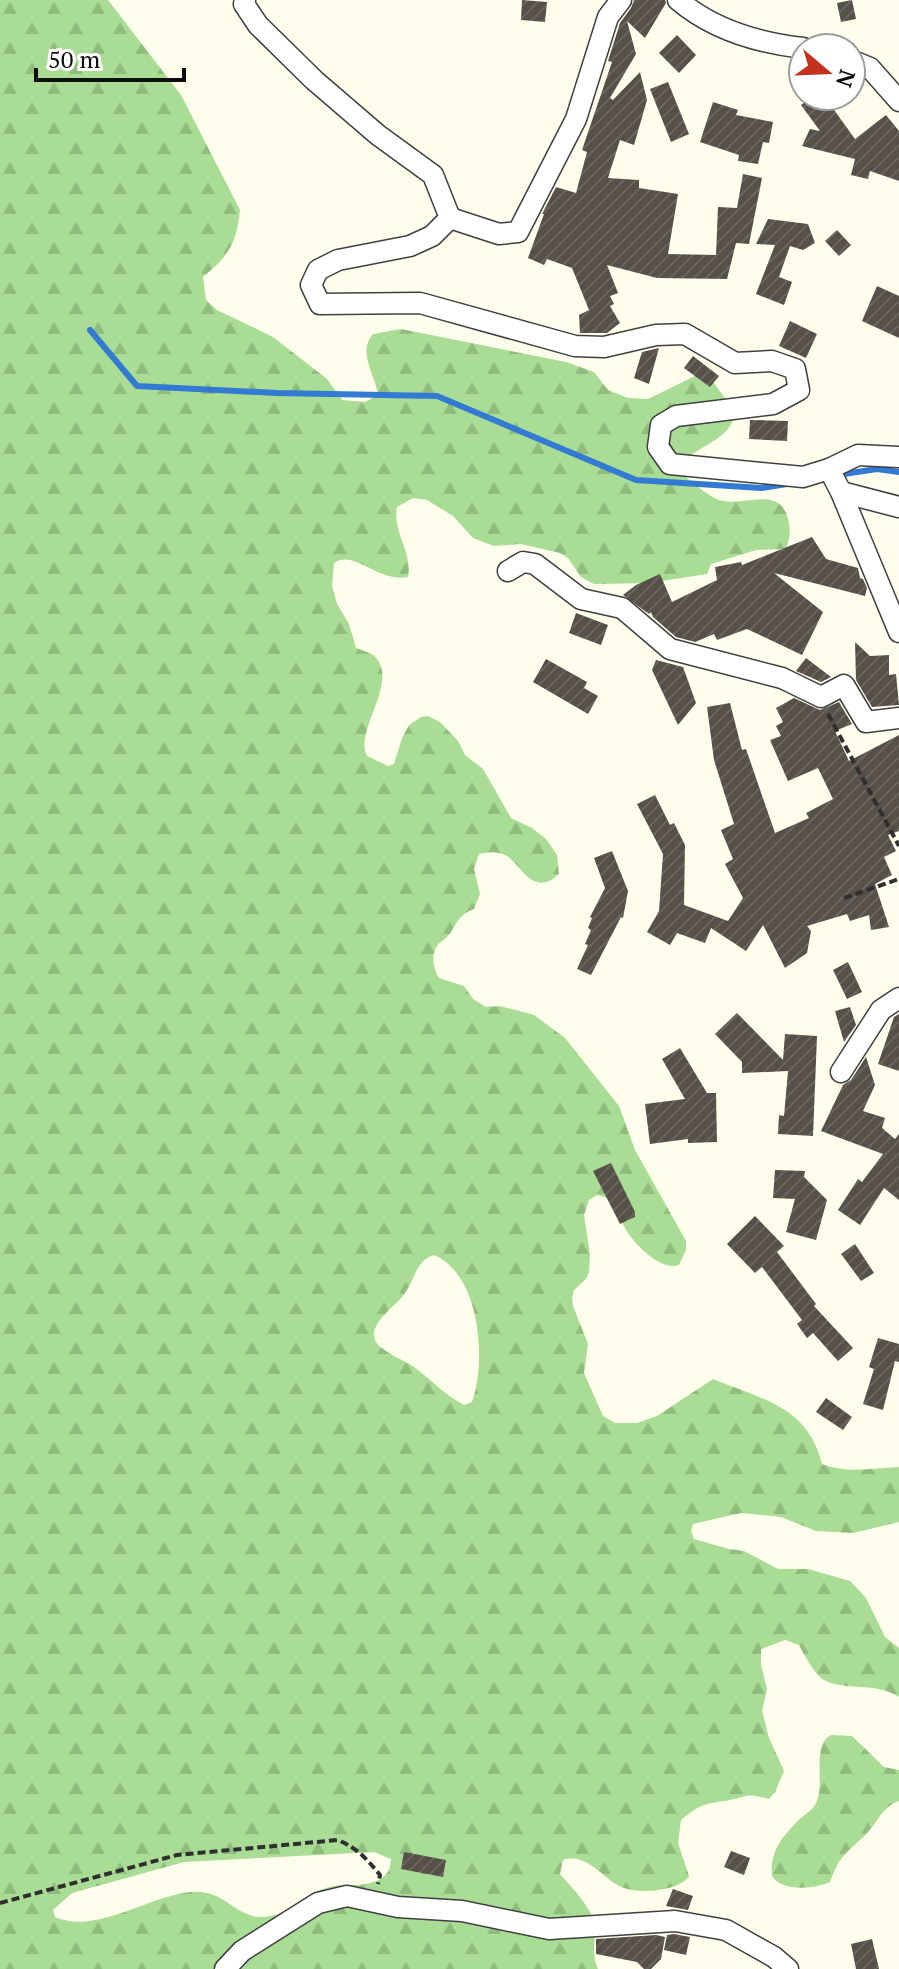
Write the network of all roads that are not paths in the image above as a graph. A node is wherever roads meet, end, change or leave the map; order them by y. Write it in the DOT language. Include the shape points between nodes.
graph roads {
  1 [pos="245,0"];
  2 [pos="621,0"];
  3 [pos="678,0"];
  4 [pos="787,46"];
  5 [pos="867,67"];
  6 [pos="899,101"];
  7 [pos="450,218"];
  8 [pos="899,457"];
  9 [pos="829,469"];
  10 [pos="841,492"];
  11 [pos="899,507"];
  12 [pos="508,571"];
  13 [pos="899,632"];
  14 [pos="899,718"];
  15 [pos="899,998"];
  16 [pos="841,1072"];
  17 [pos="225,1969"];
  18 [pos="788,1969"];
  1 -- 7 [label="street" via="258,25 314,80 433,175"];
  2 -- 7 [label="street" via="608,17 576,119 518,232 499,234"];
  3 -- 4 [label="street" via="720,26"];
  5 -- 6 [label="street"];
  7 -- 9 [label="street" via="432,236 410,246 338,260 318,270 311,285 320,304 420,303 575,346 604,347 685,334 735,363 772,361 795,369 799,390 773,404 676,416 661,425 658,447 670,464 803,477"];
  8 -- 9 [label="street" via="858,455"];
  9 -- 10 [label="street"];
  10 -- 11 [label="street"];
  10 -- 13 [label="street"];
  12 -- 14 [label="street" via="523,562 535,564 581,599 622,608 670,649 782,678 821,697 844,685 866,722"];
  15 -- 16 [label="street" via="881,1010"];
  17 -- 18 [label="street" via="242,1951 318,1903 347,1896 549,1929 675,1921 726,1930"];
}
